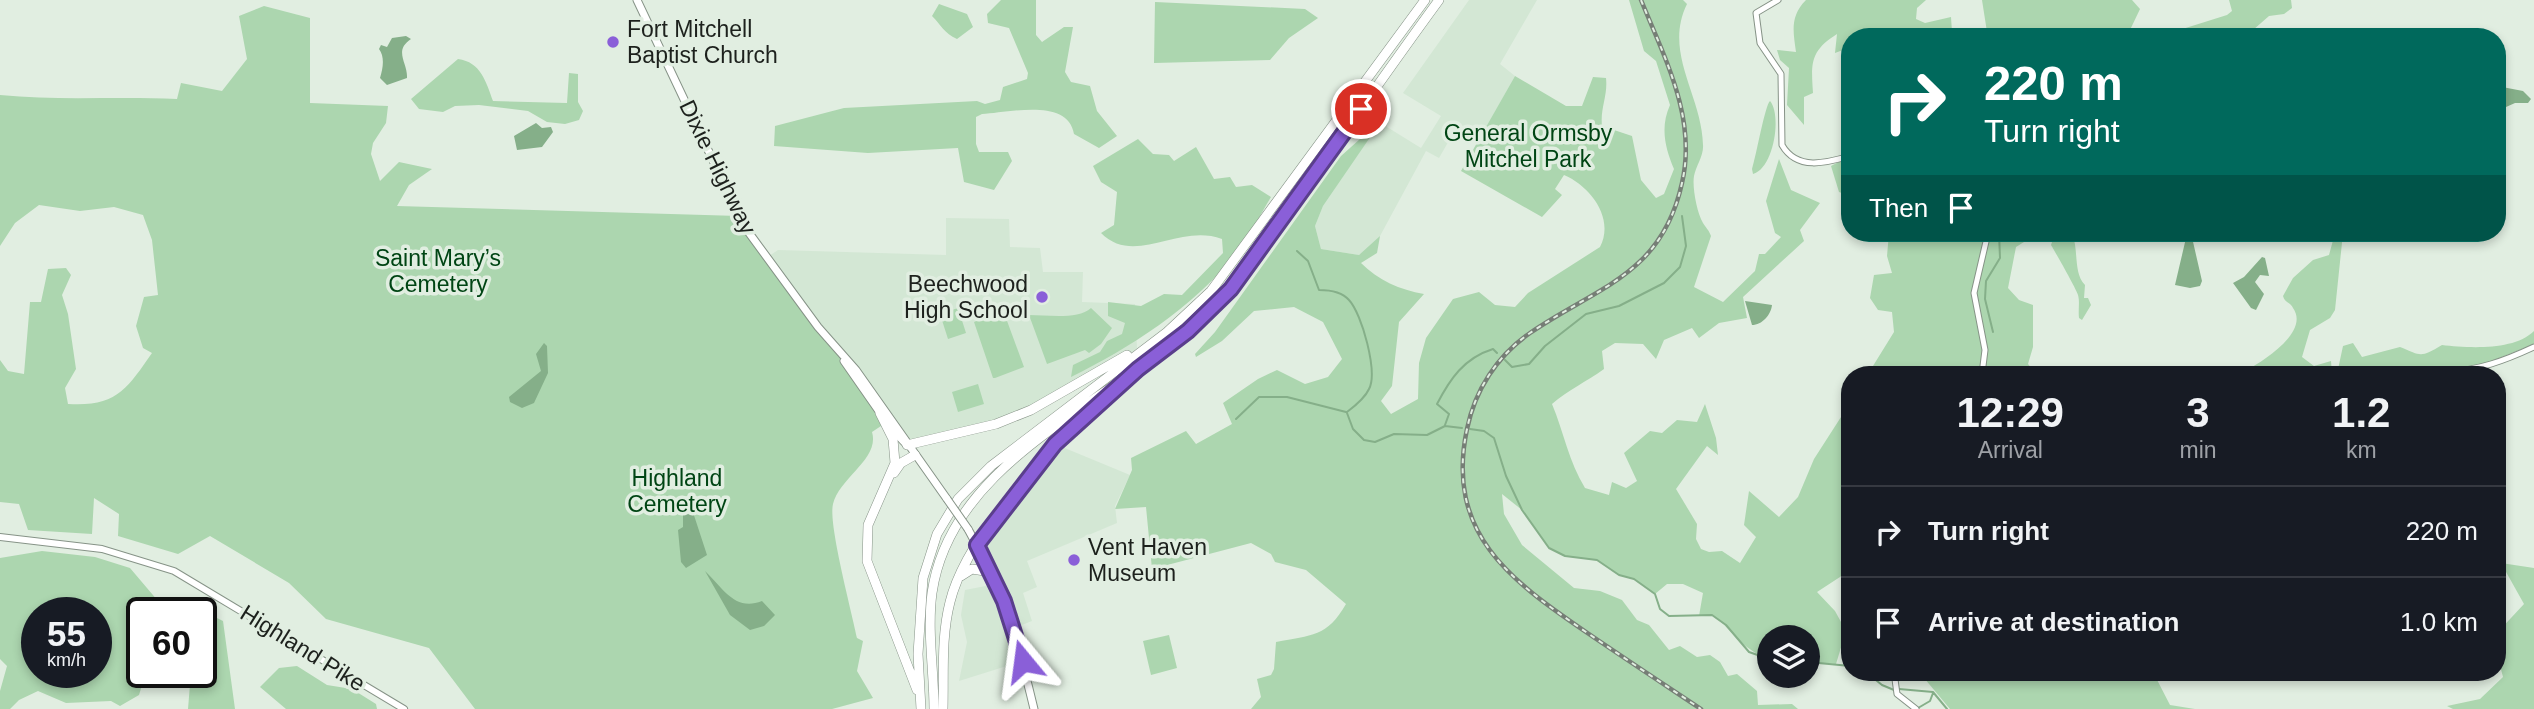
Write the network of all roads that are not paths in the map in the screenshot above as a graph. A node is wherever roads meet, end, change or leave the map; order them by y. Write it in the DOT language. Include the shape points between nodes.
graph roads {
  1 [pos="637,0"];
  2 [pos="1419,0"];
  3 [pos="1425,0"];
  4 [pos="1438,0"];
  5 [pos="1778,0"];
  6 [pos="1382,60"];
  7 [pos="1841,158"];
  8 [pos="1986,242"];
  9 [pos="1187,315"];
  10 [pos="2534,346"];
  11 [pos="842,357"];
  12 [pos="1983,366"];
  13 [pos="2485,366"];
  14 [pos="1138,369"];
  15 [pos="880,412"];
  16 [pos="907,445"];
  17 [pos="915,455"];
  18 [pos="883,489"];
  19 [pos="0,537"];
  20 [pos="977,545"];
  21 [pos="991,572"];
  22 [pos="957,579"];
  23 [pos="1895,681"];
  24 [pos="920,698"];
  25 [pos="404,709"];
  26 [pos="921,709"];
  27 [pos="933,709"];
  28 [pos="943,709"];
  29 [pos="1034,709"];
  30 [pos="1916,709"];
  1 -- 11 [label="main road, Dixie Highway" via="744,226"];
  2 -- 6 [label="highway"];
  3 -- 6 [label="highway"];
  4 -- 14 [label="highway" via="1244,273 1212,309"];
  5 -- 7 [label="street" via="1756,13 1759,43 1781,74 1780,137 1785,152 1811,164"];
  6 -- 9 [label="highway" via="1230,269"];
  8 -- 12 [label="street" via="1974,293 1985,350"];
  9 -- 16 [label="highway" via="1079,385 1031,410 996,424"];
  9 -- 24 [label="highway" via="1020,442 958,499 937,534 923,578"];
  10 -- 13 [label="street"];
  11 -- 15 [label="main road, Dixie Highway"];
  11 -- 16 [label="main road, Dixie Highway"];
  14 -- 20 [label="highway" via="1055,444"];
  14 -- 27 [label="highway" via="1007,467 971,503 952,531 932,595"];
  15 -- 16 [label="main road, Dixie Highway"];
  15 -- 18 [label="highway" via="895,453"];
  16 -- 17 [label="main road, Dixie Highway"];
  17 -- 18 [label="highway" via="898,466"];
  17 -- 20 [label="main road, Dixie Highway, bridge"];
  18 -- 24 [label="highway" via="866,533 867,561"];
  19 -- 25 [label="main road, Highland Pike" via="102,549 174,572"];
  20 -- 21 [label="main road, Dixie Highway"];
  20 -- 22 [label="highway"];
  21 -- 22 [label="highway" via="972,569"];
  21 -- 29 [label="main road, Dixie Highway" via="1017,638"];
  22 -- 28 [label="highway" via="945,628"];
  23 -- 30 [label="street" via="1903,704"];
  24 -- 26 [label="highway"];
}
